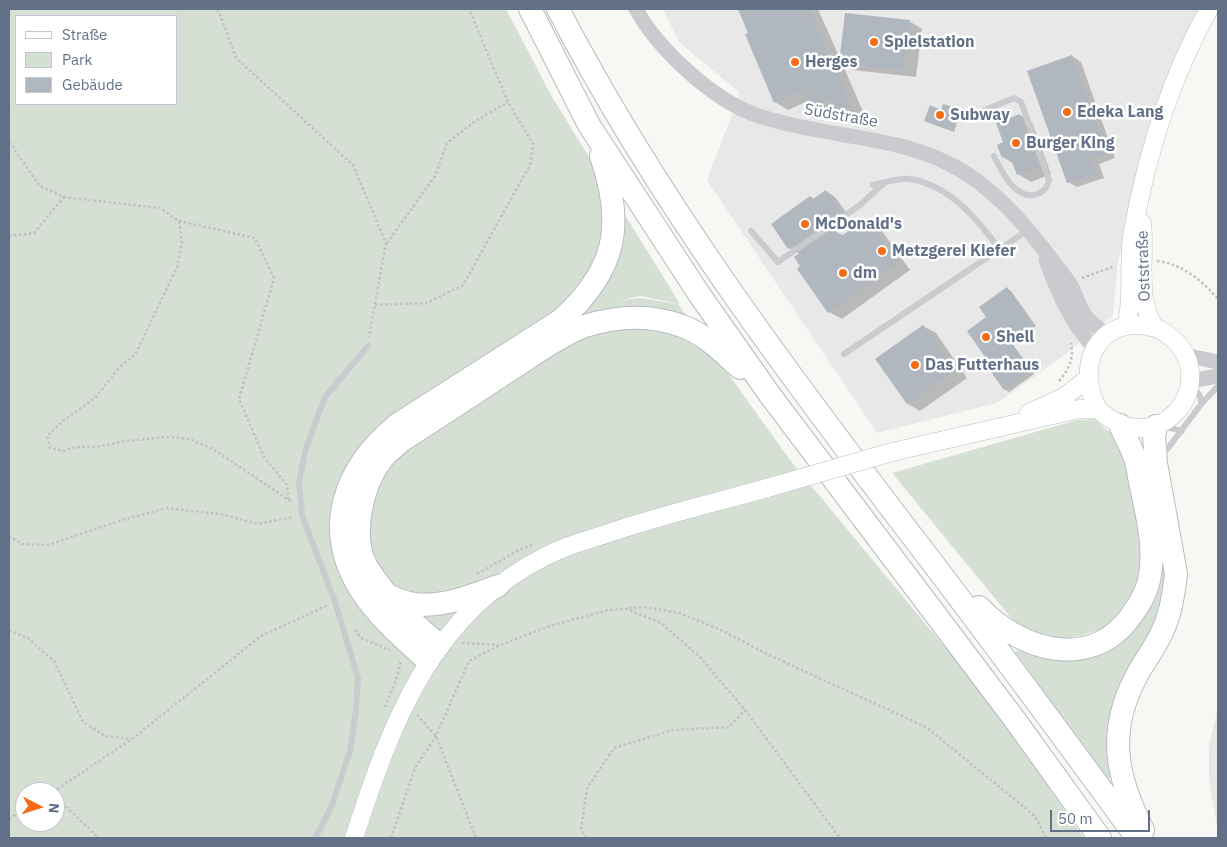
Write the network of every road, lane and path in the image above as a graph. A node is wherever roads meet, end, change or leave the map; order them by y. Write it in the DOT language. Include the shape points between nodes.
graph roads {
  1 [pos="218,9"];
  2 [pos="469,9"];
  3 [pos="530,9"];
  4 [pos="558,9"];
  5 [pos="636,9"];
  6 [pos="1211,9"];
  7 [pos="508,102"];
  8 [pos="983,110"];
  9 [pos="590,124"];
  10 [pos="9,142"];
  11 [pos="994,156"];
  12 [pos="884,183"];
  13 [pos="872,185"];
  14 [pos="64,197"];
  15 [pos="1140,203"];
  16 [pos="179,221"];
  17 [pos="1029,230"];
  18 [pos="752,231"];
  19 [pos="9,236"];
  20 [pos="386,243"];
  21 [pos="998,249"];
  22 [pos="1044,252"];
  23 [pos="375,305"];
  24 [pos="1126,326"];
  25 [pos="1155,328"];
  26 [pos="1107,335"];
  27 [pos="1070,339"];
  28 [pos="368,346"];
  29 [pos="1095,349"];
  30 [pos="844,354"];
  31 [pos="1185,355"];
  32 [pos="1218,362"];
  33 [pos="1218,376"];
  34 [pos="1087,379"];
  35 [pos="1056,383"];
  36 [pos="1190,383"];
  37 [pos="1218,386"];
  38 [pos="770,396"];
  39 [pos="1202,403"];
  40 [pos="1098,409"];
  41 [pos="1120,425"];
  42 [pos="1158,425"];
  43 [pos="983,430"];
  44 [pos="1182,431"];
  45 [pos="1156,463"];
  46 [pos="289,501"];
  47 [pos="300,507"];
  48 [pos="302,515"];
  49 [pos="910,534"];
  50 [pos="9,536"];
  51 [pos="498,586"];
  52 [pos="386,594"];
  53 [pos="336,602"];
  54 [pos="627,608"];
  55 [pos="351,626"];
  56 [pos="9,630"];
  57 [pos="500,645"];
  58 [pos="438,647"];
  59 [pos="394,649"];
  60 [pos="405,703"];
  61 [pos="745,710"];
  62 [pos="436,736"];
  63 [pos="132,739"];
  64 [pos="65,783"];
  65 [pos="65,806"];
  66 [pos="99,838"];
  67 [pos="315,838"];
  68 [pos="354,838"];
  69 [pos="391,838"];
  70 [pos="476,838"];
  71 [pos="586,838"];
  72 [pos="840,838"];
  73 [pos="1046,838"];
  74 [pos="1100,838"];
  75 [pos="1137,838"];
  76 [pos="1147,838"];
  1 -- 20 [label="path" via="236,58 353,165"];
  2 -- 7 [label="path"];
  3 -- 9 [label="highway"];
  4 -- 49 [label="highway" via="618,118 723,282"];
  5 -- 17 [label="street, Südstraße" via="663,46 686,69 718,94 752,114 797,126 903,145 933,156 991,190"];
  6 -- 15 [label="main road, Oststraße" via="1199,27 1175,81 1160,122"];
  7 -- 20 [label="path" via="475,121 447,143 435,176"];
  7 -- 23 [label="path" via="533,144 530,165 463,285 427,302"];
  8 -- 11 [label="lane" via="1014,98 1021,102 1049,180 1048,186 1032,196 1023,194 1003,174"];
  9 -- 38 [label="highway" via="699,294"];
  9 -- 58 [label="highway" via="614,202 610,250 601,272 579,303 561,320 378,440 357,467 343,502 341,534 349,570 363,593 383,617"];
  10 -- 14 [label="path" via="40,186"];
  12 -- 13 [label="lane"];
  12 -- 18 [label="lane" via="860,205 778,262"];
  12 -- 21 [label="lane" via="910,178 939,189 979,220"];
  14 -- 16 [label="path" via="160,208"];
  14 -- 19 [label="path" via="34,232"];
  15 -- 24 [label="main road, Oststraße" via="1132,240"];
  15 -- 25 [label="main road, Oststraße" via="1146,311"];
  16 -- 46 [label="path" via="255,238 274,278 239,399 264,457 287,485"];
  16 -- 46 [label="path" via="182,243 177,267 136,352 96,398 63,420 47,436 50,448 63,452 76,447 126,441 167,437 190,439 213,449"];
  17 -- 21 [label="lane"];
  17 -- 22 [label="street, Südstraße"];
  20 -- 23 [label="path"];
  21 -- 30 [label="lane"];
  22 -- 26 [label="street, Südstraße" via="1069,283 1086,317"];
  22 -- 29 [label="street, Südstraße" via="1057,290 1078,331"];
  23 -- 28 [label="path"];
  24 -- 25 [label="main road"];
  24 -- 26 [label="main road"];
  25 -- 31 [label="main road" via="1173,338"];
  26 -- 29 [label="main road"];
  27 -- 35 [label="path" via="1072,352 1068,370"];
  28 -- 47 [label="lane" via="325,397 306,448 298,483"];
  29 -- 34 [label="main road" via="1088,363"];
  31 -- 32 [label="street"];
  31 -- 36 [label="main road"];
  33 -- 36 [label="street"];
  34 -- 40 [label="main road" via="1090,395"];
  34 -- 43 [label="main road" via="1064,397 1022,417"];
  36 -- 39 [label="lane"];
  36 -- 42 [label="main road" via="1180,407"];
  37 -- 39 [label="lane"];
  38 -- 52 [label="highway" via="705,337 684,326 633,317 583,327 536,353 409,436 382,459 364,493 358,532 366,565"];
  38 -- 74 [label="highway"];
  39 -- 44 [label="lane"];
  40 -- 41 [label="main road"];
  40 -- 43 [label="main road" via="1079,409"];
  41 -- 42 [label="main road" via="1132,428"];
  41 -- 49 [label="highway" via="1134,454 1152,559 1149,582 1138,606 1121,628 1103,642 1063,651 1042,648 1018,638 991,620"];
  42 -- 44 [label="lane"];
  42 -- 45 [label="highway" via="1154,436"];
  43 -- 51 [label="main road, bridge" via="631,525 546,556"];
  44 -- 45 [label="lane"];
  45 -- 76 [label="highway" via="1176,574 1174,592 1163,630 1124,701 1117,728 1123,783"];
  46 -- 47 [label="path"];
  47 -- 48 [label="lane"];
  48 -- 50 [label="path" via="258,524 220,514 167,508 48,545 22,544"];
  48 -- 53 [label="lane"];
  49 -- 75 [label="highway"];
  51 -- 52 [label="highway" via="427,606 399,601"];
  51 -- 58 [label="main road" via="469,610"];
  52 -- 58 [label="highway"];
  53 -- 63 [label="path" via="261,636"];
  53 -- 67 [label="lane" via="358,678 356,710 350,751 331,808"];
  54 -- 57 [label="path" via="550,626"];
  54 -- 61 [label="path" via="661,623 700,657"];
  54 -- 73 [label="path" via="644,607 679,613 926,727 1034,816"];
  55 -- 59 [label="path" via="361,638 388,651"];
  56 -- 63 [label="path" via="28,638 54,661 82,722 105,736"];
  57 -- 58 [label="path"];
  57 -- 62 [label="path" via="468,661"];
  58 -- 60 [label="main road"];
  60 -- 62 [label="path"];
  60 -- 68 [label="main road"];
  61 -- 71 [label="path" via="729,727 674,730 614,748 586,788 581,828"];
  61 -- 72 [label="path"];
  62 -- 69 [label="path" via="415,768"];
  62 -- 70 [label="path"];
  63 -- 64 [label="path"];
  65 -- 66 [label="path"];
}
